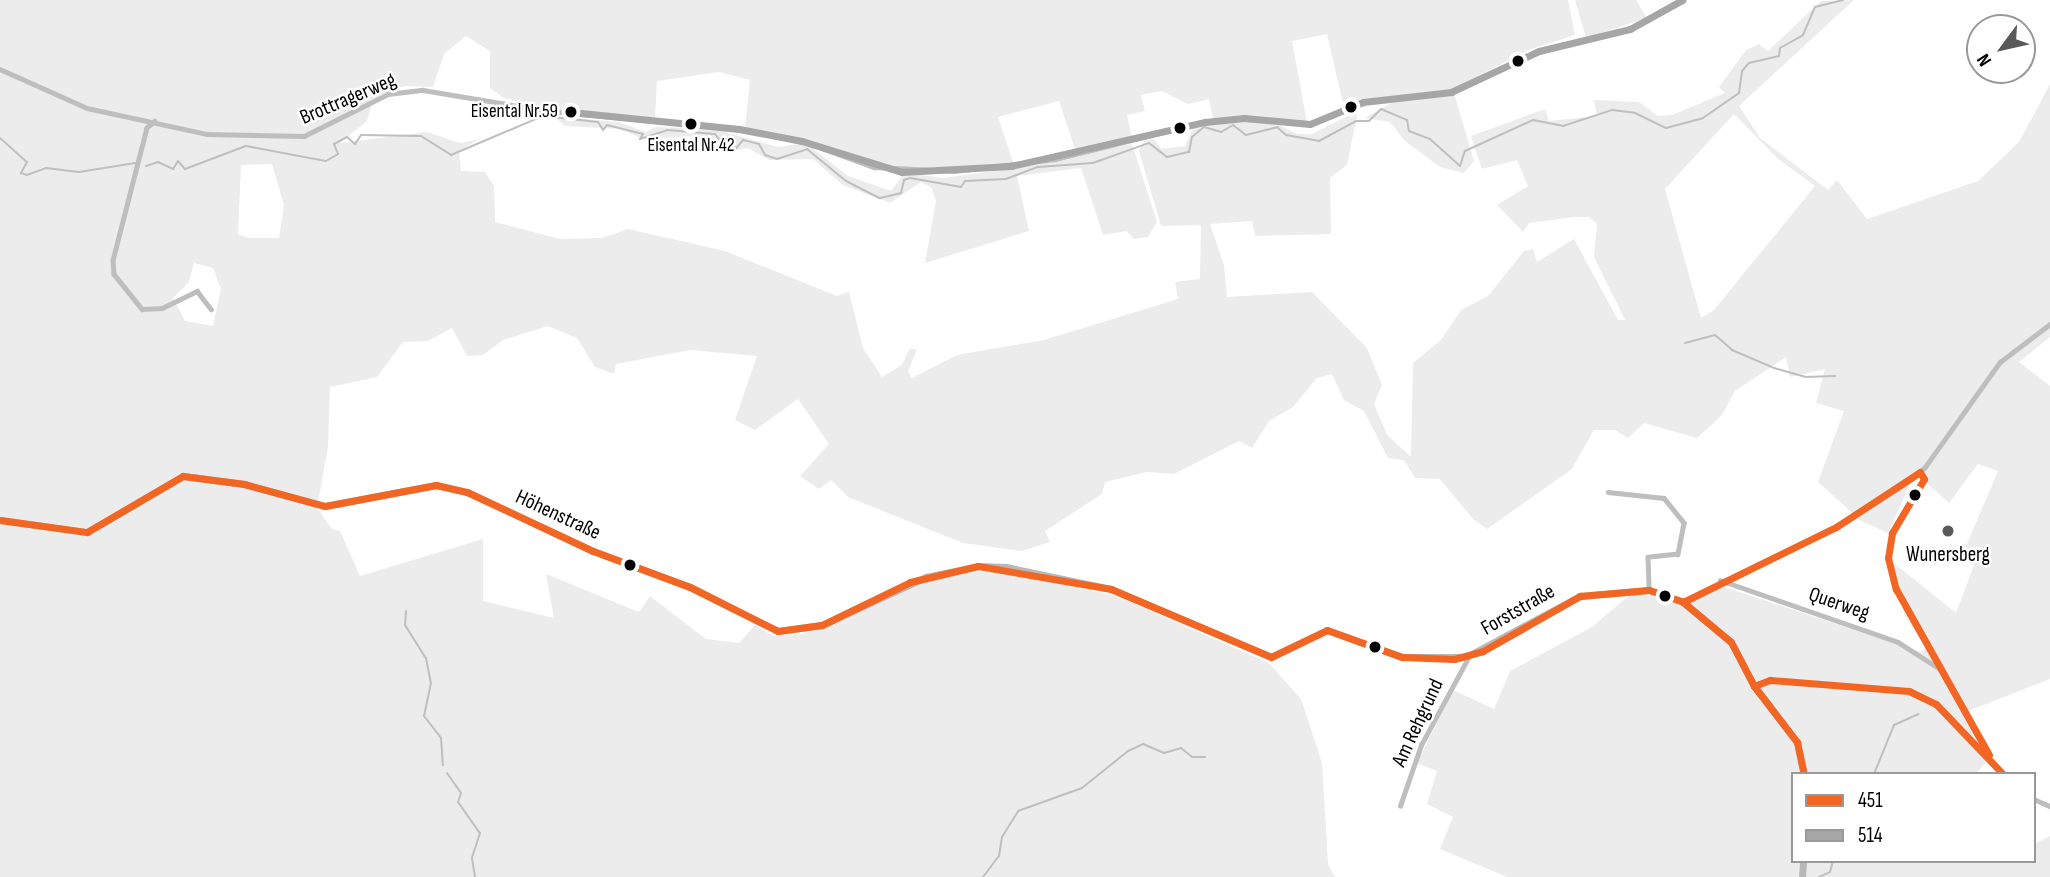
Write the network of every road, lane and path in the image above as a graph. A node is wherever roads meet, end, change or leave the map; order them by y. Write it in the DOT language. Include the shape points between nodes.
graph roads {
  1 [pos="1682,0"];
  2 [pos="0,69"];
  3 [pos="159,121"];
  4 [pos="211,309"];
  5 [pos="2050,324"];
  6 [pos="1920,472"];
  7 [pos="1608,492"];
  8 [pos="0,520"];
  9 [pos="1720,580"];
  10 [pos="1649,590"];
  11 [pos="1683,602"];
  12 [pos="1327,630"];
  13 [pos="1469,656"];
  14 [pos="1940,670"];
  15 [pos="1754,686"];
  16 [pos="1989,755"];
  17 [pos="1804,772"];
  18 [pos="2002,772"];
  19 [pos="1400,806"];
  1 -- 3 [label="street, Brottragerweg" via="1630,29 1539,51 1451,92 1363,102 1305,125 1244,118 1205,122 1011,166 902,172 846,159 802,141 739,129 550,111 406,90 304,136 207,134"];
  2 -- 3 [label="street, Brottragerweg" via="88,108"];
  3 -- 4 [label="street" via="147,128 114,274 142,309 162,308 197,291"];
  5 -- 6 [label="street" via="1994,369"];
  6 -- 9 [label="street" via="1836,527"];
  6 -- 14 [label="street" via="1924,479 1892,533 1888,558 1896,590"];
  7 -- 10 [label="street" via="1664,498 1684,523 1678,554 1648,557"];
  8 -- 12 [label="street, Höhenstraße" via="87,532 183,476 244,484 325,506 436,485 467,492 593,551 690,587 778,631 822,625 909,582 978,566 1111,589 1271,657"];
  9 -- 11 [label="street"];
  9 -- 14 [label="street, Querweg" via="1898,642"];
  10 -- 11 [label="street, Forststraße"];
  10 -- 13 [label="street, Forststraße" via="1580,596"];
  11 -- 15 [label="street, Forststraße" via="1724,634"];
  12 -- 13 [label="street, Forststraße" via="1402,657"];
  13 -- 19 [label="street, Am Rehgrund" via="1421,745"];
  14 -- 16 [label="street"];
  15 -- 16 [label="street" via="1770,680 1909,691 1936,705"];
  15 -- 17 [label="street, Forststraße" via="1797,742"];
  16 -- 18 [label="street"];
}
